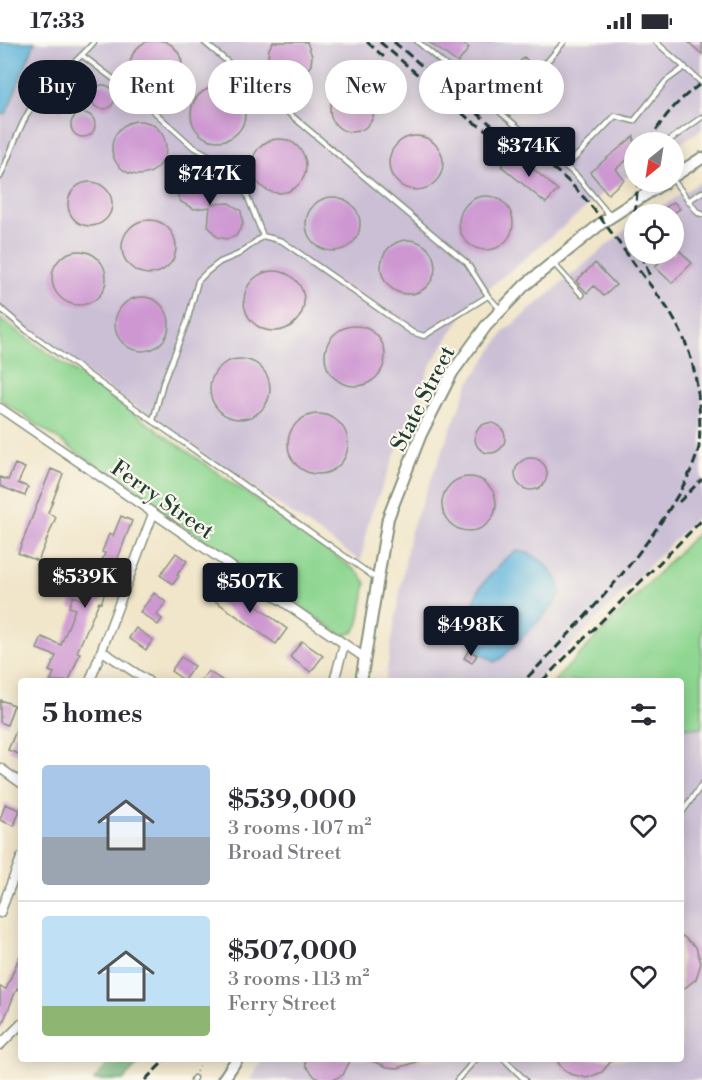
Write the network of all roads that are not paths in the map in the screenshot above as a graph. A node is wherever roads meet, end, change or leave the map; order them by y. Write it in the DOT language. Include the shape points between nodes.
graph roads {
  1 [pos="94,42"];
  2 [pos="204,42"];
  3 [pos="418,42"];
  4 [pos="564,42"];
  5 [pos="656,42"];
  6 [pos="83,56"];
  7 [pos="439,60"];
  8 [pos="548,60"];
  9 [pos="685,68"];
  10 [pos="702,82"];
  11 [pos="502,114"];
  12 [pos="702,117"];
  13 [pos="681,132"];
  14 [pos="702,158"];
  15 [pos="566,167"];
  16 [pos="684,170"];
  17 [pos="0,177"];
  18 [pos="650,192"];
  19 [pos="684,192"];
  20 [pos="702,192"];
  21 [pos="688,201"];
  22 [pos="702,214"];
  23 [pos="611,217"];
  24 [pos="263,236"];
  25 [pos="552,262"];
  26 [pos="582,295"];
  27 [pos="488,296"];
  28 [pos="0,308"];
  29 [pos="501,310"];
  30 [pos="0,408"];
  31 [pos="153,421"];
  32 [pos="153,514"];
  33 [pos="378,579"];
  34 [pos="344,645"];
  35 [pos="102,651"];
  36 [pos="365,658"];
  37 [pos="91,678"];
  38 [pos="143,678"];
  39 [pos="335,678"];
  40 [pos="362,678"];
  41 [pos="0,768"];
  42 [pos="18,781"];
  43 [pos="702,784"];
  44 [pos="684,810"];
  45 [pos="18,866"];
  46 [pos="0,913"];
  47 [pos="18,1027"];
  48 [pos="0,1044"];
  49 [pos="235,1062"];
  50 [pos="473,1062"];
  51 [pos="507,1062"];
  52 [pos="223,1080"];
  53 [pos="457,1080"];
  54 [pos="525,1080"];
  1 -- 6 [label="lane"];
  2 -- 27 [label="lane" via="468,263"];
  3 -- 7 [label="lane"];
  4 -- 8 [label="lane"];
  5 -- 9 [label="lane"];
  6 -- 17 [label="lane" via="38,98"];
  6 -- 24 [label="lane" via="140,99 192,146 235,172"];
  9 -- 10 [label="lane"];
  9 -- 15 [label="lane" via="666,81 634,121 615,116"];
  11 -- 15 [label="lane"];
  12 -- 13 [label="lane"];
  14 -- 16 [label="street"];
  15 -- 23 [label="lane"];
  18 -- 23 [label="street, State Street"];
  19 -- 21 [label="lane"];
  20 -- 21 [label="lane"];
  21 -- 22 [label="lane"];
  23 -- 25 [label="street, State Street"];
  24 -- 27 [label="lane" via="282,241 412,332 424,336"];
  24 -- 31 [label="lane" via="220,262 198,281"];
  25 -- 26 [label="lane"];
  25 -- 29 [label="street, State Street"];
  27 -- 29 [label="lane"];
  28 -- 31 [label="lane"];
  29 -- 33 [label="street, State Street" via="452,373 421,434 388,518"];
  30 -- 32 [label="street, Ferry Street"];
  31 -- 33 [label="lane"];
  32 -- 34 [label="street, Ferry Street"];
  32 -- 35 [label="street"];
  33 -- 36 [label="street, State Street"];
  34 -- 36 [label="street, Ferry Street"];
  34 -- 39 [label="street"];
  35 -- 37 [label="street"];
  35 -- 38 [label="street"];
  36 -- 40 [label="street, State Street"];
  41 -- 42 [label="street"];
  43 -- 44 [label="lane"];
  45 -- 46 [label="street"];
  47 -- 48 [label="street"];
  49 -- 52 [label="street"];
  50 -- 53 [label="lane"];
  51 -- 54 [label="lane"];
}
